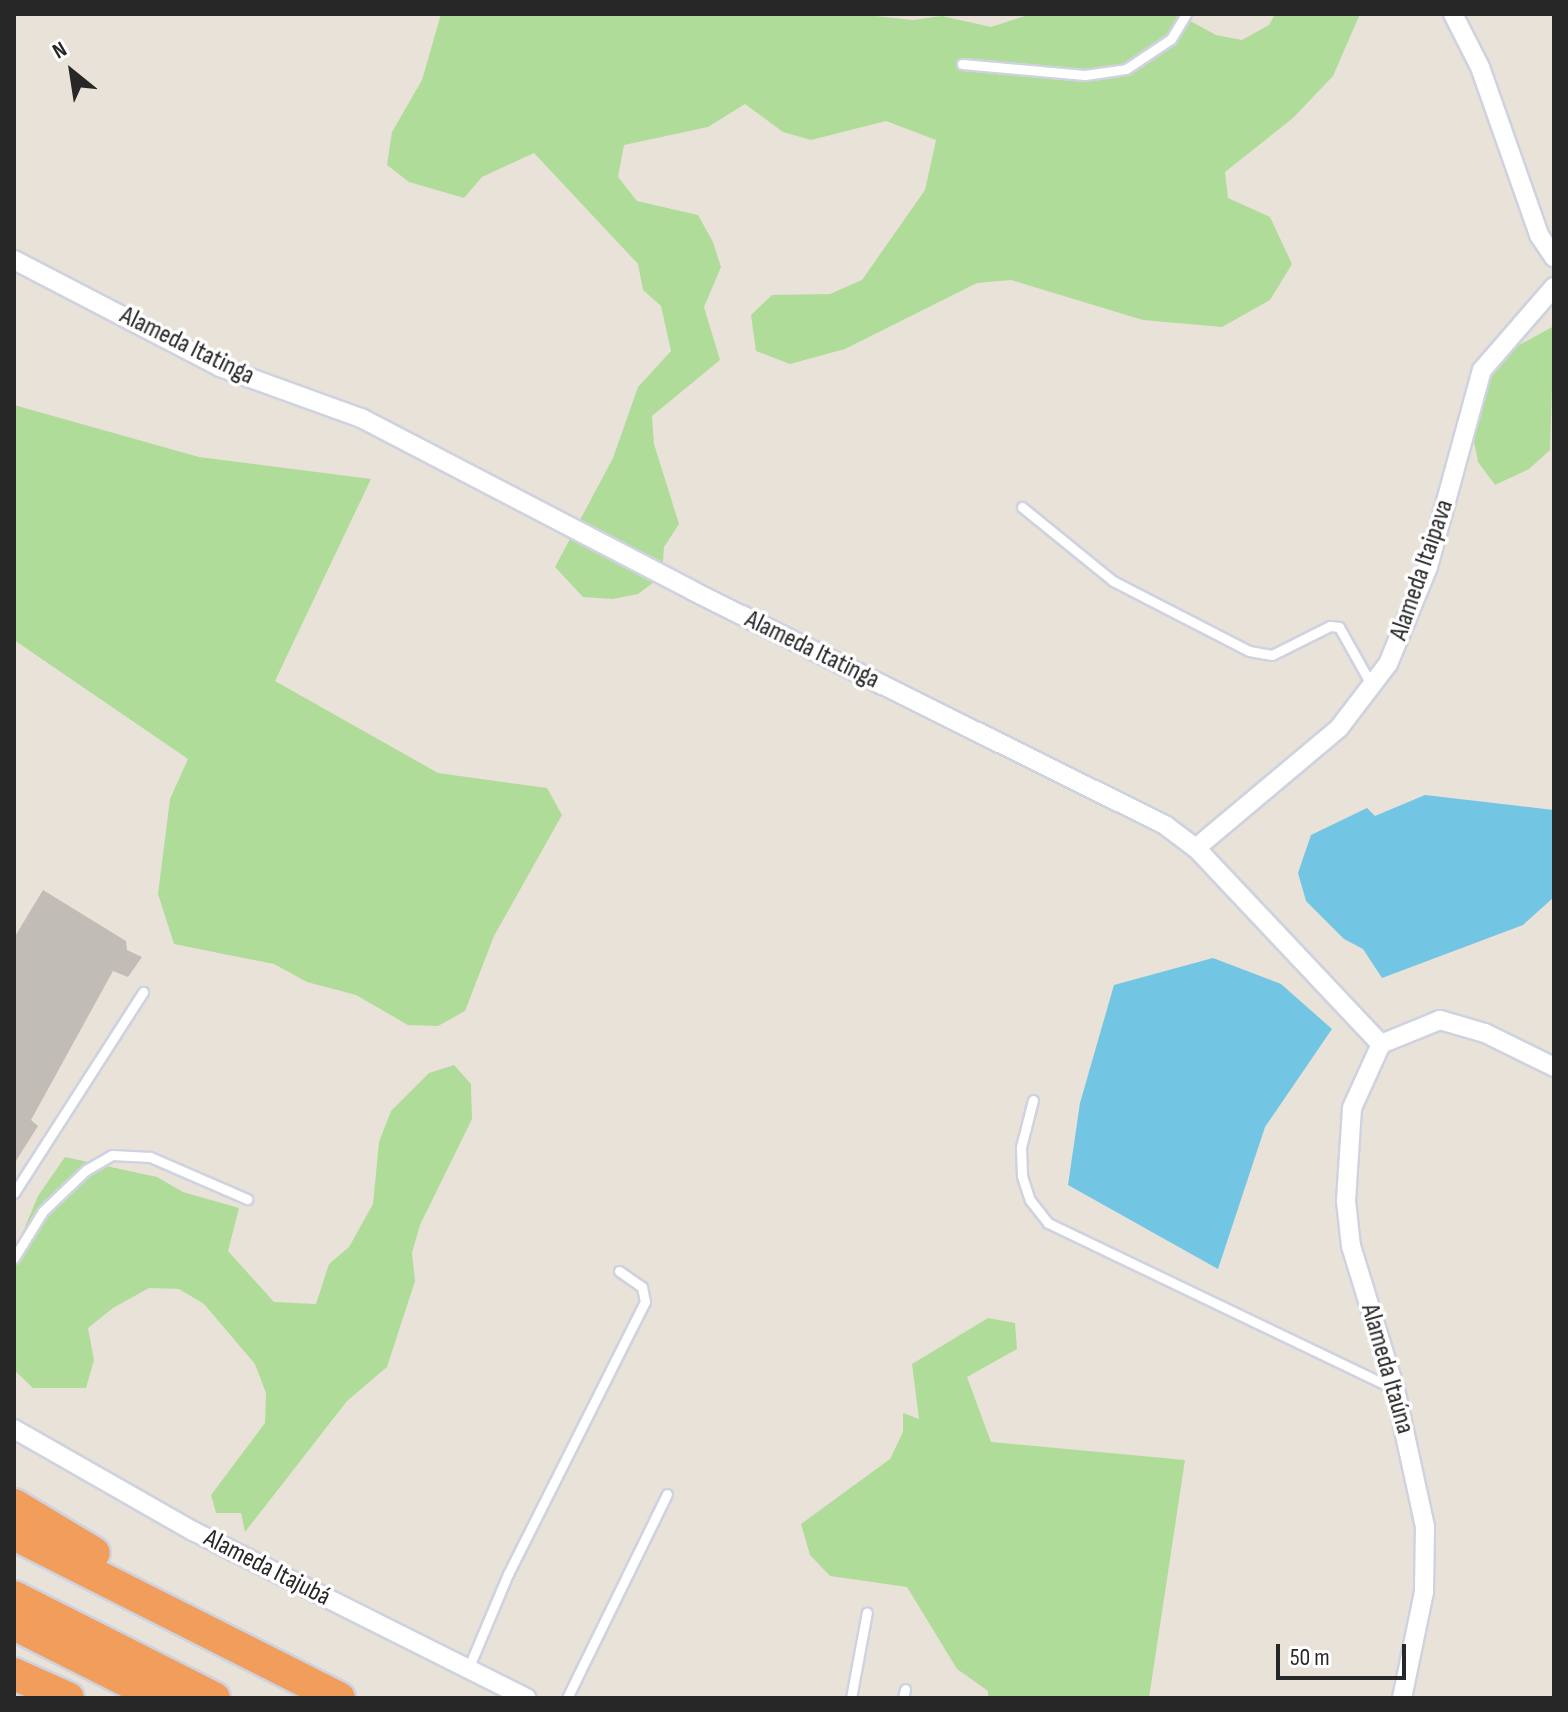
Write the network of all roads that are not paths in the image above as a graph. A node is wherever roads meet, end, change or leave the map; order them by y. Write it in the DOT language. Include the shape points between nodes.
graph roads {
  1 [pos="1186,14"];
  2 [pos="1453,14"];
  3 [pos="962,64"];
  4 [pos="1554,257"];
  5 [pos="14,260"];
  6 [pos="1554,287"];
  7 [pos="1022,507"];
  8 [pos="1373,687"];
  9 [pos="1196,848"];
  10 [pos="143,992"];
  11 [pos="1381,1044"];
  12 [pos="1554,1067"];
  13 [pos="1033,1100"];
  14 [pos="14,1193"];
  15 [pos="247,1199"];
  16 [pos="14,1258"];
  17 [pos="619,1271"];
  18 [pos="1395,1389"];
  19 [pos="14,1429"];
  20 [pos="667,1494"];
  21 [pos="14,1505"];
  22 [pos="14,1534"];
  23 [pos="14,1597"];
  24 [pos="867,1612"];
  25 [pos="14,1624"];
  26 [pos="210,1629"];
  27 [pos="468,1669"];
  28 [pos="22,1678"];
  29 [pos="68,1698"];
  30 [pos="161,1698"];
  31 [pos="214,1698"];
  32 [pos="339,1698"];
  33 [pos="526,1698"];
  34 [pos="567,1698"];
  35 [pos="851,1698"];
  36 [pos="1402,1698"];
  1 -- 3 [label="lane" via="1171,39 1126,69 1085,75"];
  2 -- 4 [label="street" via="1484,78 1533,222"];
  5 -- 9 [label="street, Alameda Itatinga" via="220,367 361,418 693,591 1165,825"];
  6 -- 8 [label="street, Alameda Itaipava" via="1482,370 1428,567 1404,632"];
  7 -- 8 [label="lane" via="1113,581 1249,651 1272,655 1330,626 1339,627"];
  8 -- 9 [label="street, Alameda Itaipava" via="1339,728"];
  9 -- 11 [label="street, Alameda Itatinga"];
  10 -- 14 [label="lane"];
  11 -- 12 [label="street" via="1440,1020 1485,1033"];
  11 -- 18 [label="street, Alameda Itaúna" via="1352,1108 1346,1201 1351,1246"];
  13 -- 18 [label="lane" via="1021,1147 1022,1176 1030,1200 1048,1223"];
  15 -- 16 [label="lane" via="150,1157 112,1155 86,1170 43,1211"];
  17 -- 27 [label="lane" via="642,1287 645,1302 508,1574"];
  18 -- 36 [label="street, Alameda Itaúna" via="1420,1494 1427,1555"];
  19 -- 27 [label="street, Alameda Itajubá" via="193,1531"];
  20 -- 34 [label="lane"];
  21 -- 26 [label="highway"];
  22 -- 26 [label="highway"];
  23 -- 31 [label="highway"];
  24 -- 35 [label="lane"];
  25 -- 30 [label="highway"];
  26 -- 32 [label="highway"];
  27 -- 33 [label="street, Alameda Itajubá"];
  28 -- 29 [label="highway"];
}
